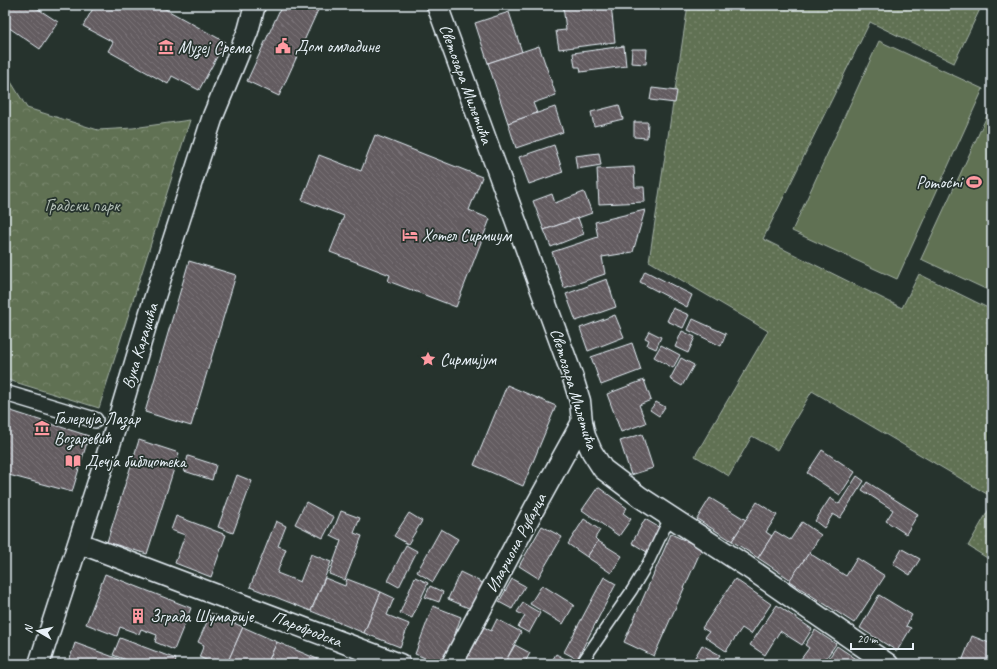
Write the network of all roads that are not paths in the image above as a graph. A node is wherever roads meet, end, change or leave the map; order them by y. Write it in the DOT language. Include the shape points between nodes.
graph roads {
  1 [pos="255,5"];
  2 [pos="266,5"];
  3 [pos="437,5"];
  4 [pos="248,30"];
  5 [pos="5,393"];
  6 [pos="95,420"];
  7 [pos="582,422"];
  8 [pos="670,517"];
  9 [pos="79,543"];
  10 [pos="39,664"];
  11 [pos="400,664"];
  12 [pos="452,664"];
  13 [pos="581,664"];
  14 [pos="888,664"];
  1 -- 4 [label="street, Вука Караџића"];
  2 -- 4 [label="street, Вука Караџића"];
  3 -- 7 [label="street, Светозара Милетића" via="572,375 580,401"];
  4 -- 9 [label="street, Вука Караџића" via="213,116"];
  5 -- 6 [label="street"];
  7 -- 8 [label="street, Светозара Милетића" via="592,452 603,469"];
  7 -- 12 [label="street, Илариона Руварца"];
  8 -- 13 [label="lane" via="632,590"];
  8 -- 14 [label="street, Светозара Милетића"];
  9 -- 10 [label="street, Вука Караџића"];
  9 -- 11 [label="street, Паробродска"];
}
